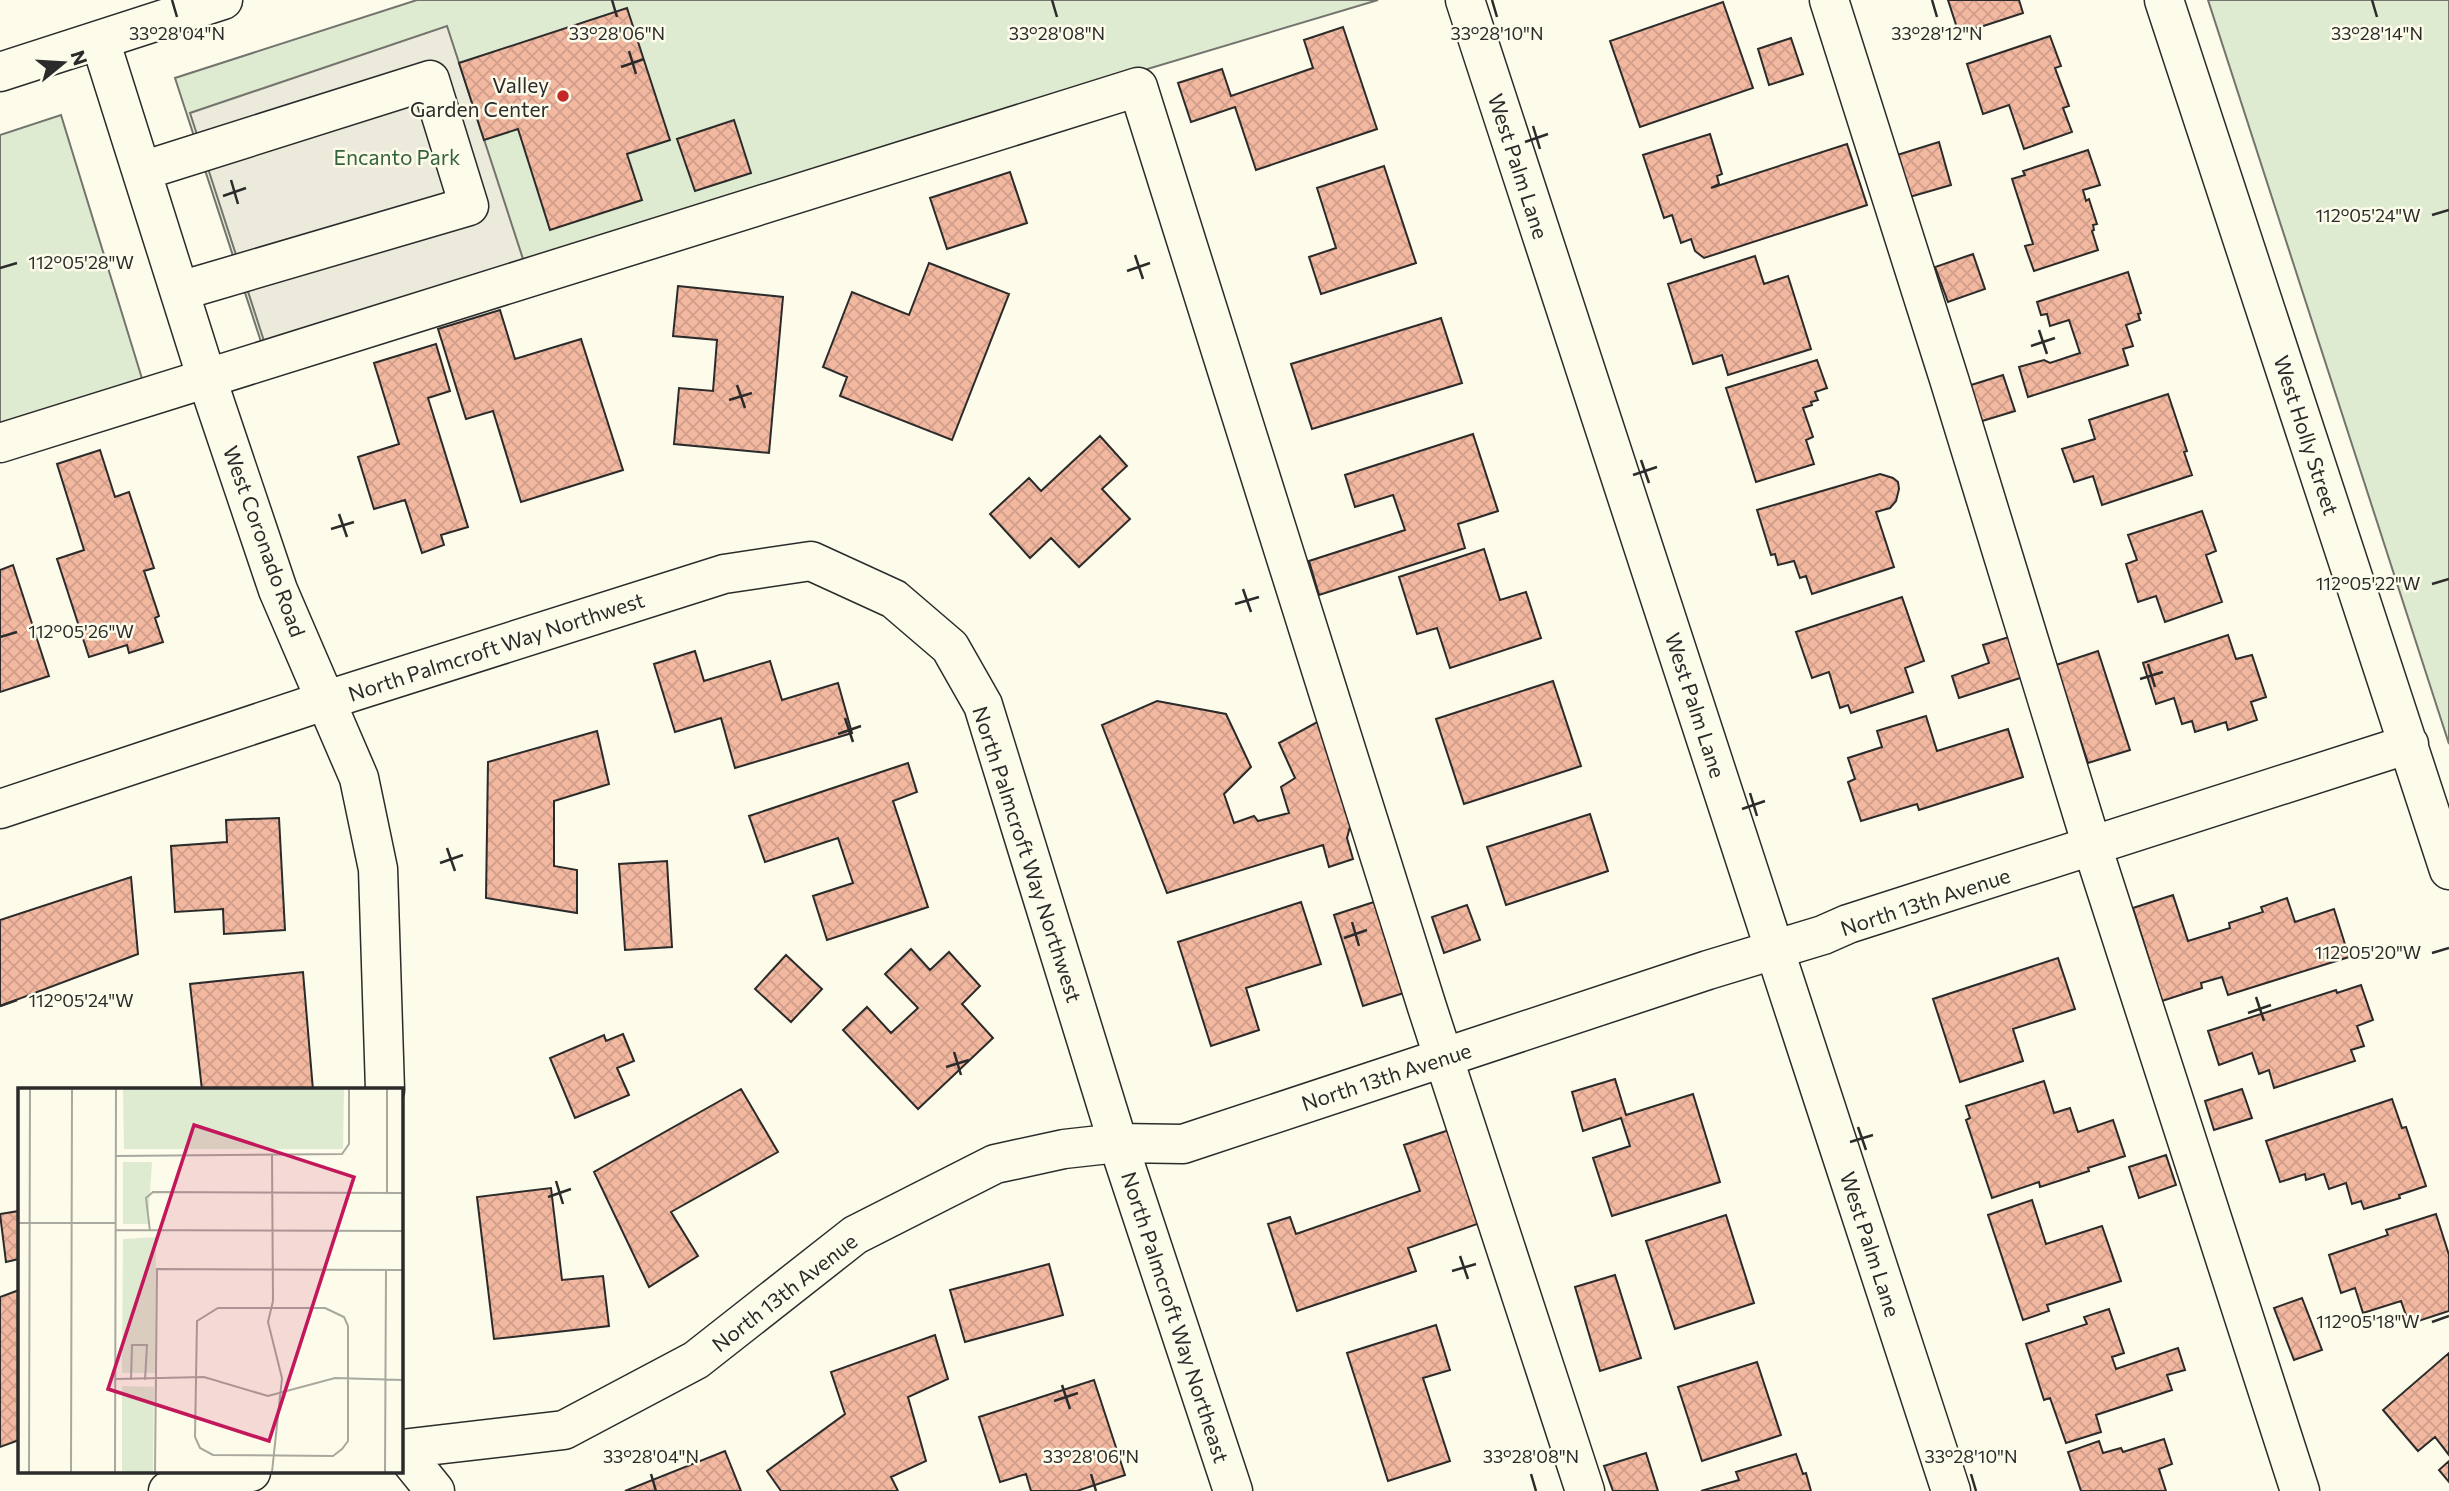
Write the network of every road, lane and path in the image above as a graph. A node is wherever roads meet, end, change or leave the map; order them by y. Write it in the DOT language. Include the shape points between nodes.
graph roads {
  1 [pos="223,0"];
  2 [pos="1465,0"];
  3 [pos="1829,0"];
  4 [pos="2164,0"];
  5 [pos="100,40"];
  6 [pos="0,72"];
  7 [pos="142,171"];
  8 [pos="180,291"];
  9 [pos="207,379"];
  10 [pos="0,443"];
  11 [pos="327,700"];
  12 [pos="2409,744"];
  13 [pos="0,809"];
  14 [pos="2092,846"];
  15 [pos="2449,870"];
  16 [pos="1775,948"];
  17 [pos="1445,1057"];
  18 [pos="385,1088"];
  19 [pos="1118,1143"];
  20 [pos="402,1449"];
  21 [pos="402,1450"];
  22 [pos="242,1474"];
  23 [pos="168,1491"];
  24 [pos="435,1491"];
  25 [pos="1233,1491"];
  26 [pos="1585,1491"];
  27 [pos="1951,1491"];
  28 [pos="2301,1491"];
  1 -- 5 [label="street"];
  2 -- 16 [label="street, West Palm Lane"];
  3 -- 14 [label="street"];
  4 -- 12 [label="street, West Holly Street"];
  5 -- 6 [label="street"];
  5 -- 7 [label="street, West Coronado Road"];
  7 -- 8 [label="street, West Coronado Road"];
  7 -- 8 [label="street" via="430,80 469,206"];
  8 -- 9 [label="street, West Coronado Road"];
  9 -- 10 [label="street"];
  9 -- 11 [label="street, West Coronado Road" via="278,590"];
  9 -- 17 [label="street" via="1138,87"];
  11 -- 13 [label="street, North Palmcroft Way Northwest"];
  11 -- 18 [label="street, West Coronado Road" via="359,778 378,869"];
  11 -- 19 [label="street, North Palmcroft Way Northwest" via="724,573 811,561 894,599 950,647 983,705"];
  12 -- 14 [label="street, North 13th Avenue"];
  12 -- 15 [label="street, West Holly Street"];
  14 -- 16 [label="street, North 13th Avenue"];
  14 -- 28 [label="street"];
  16 -- 17 [label="street, North 13th Avenue"];
  16 -- 27 [label="street, West Palm Lane"];
  17 -- 19 [label="street, North 13th Avenue" via="1183,1144"];
  17 -- 26 [label="street"];
  19 -- 20 [label="street, North 13th Avenue" via="995,1164 855,1235 696,1360 564,1430"];
  19 -- 25 [label="street, North Palmcroft Way Northeast"];
  21 -- 24 [label="street"];
  22 -- 23 [label="street"];
}
